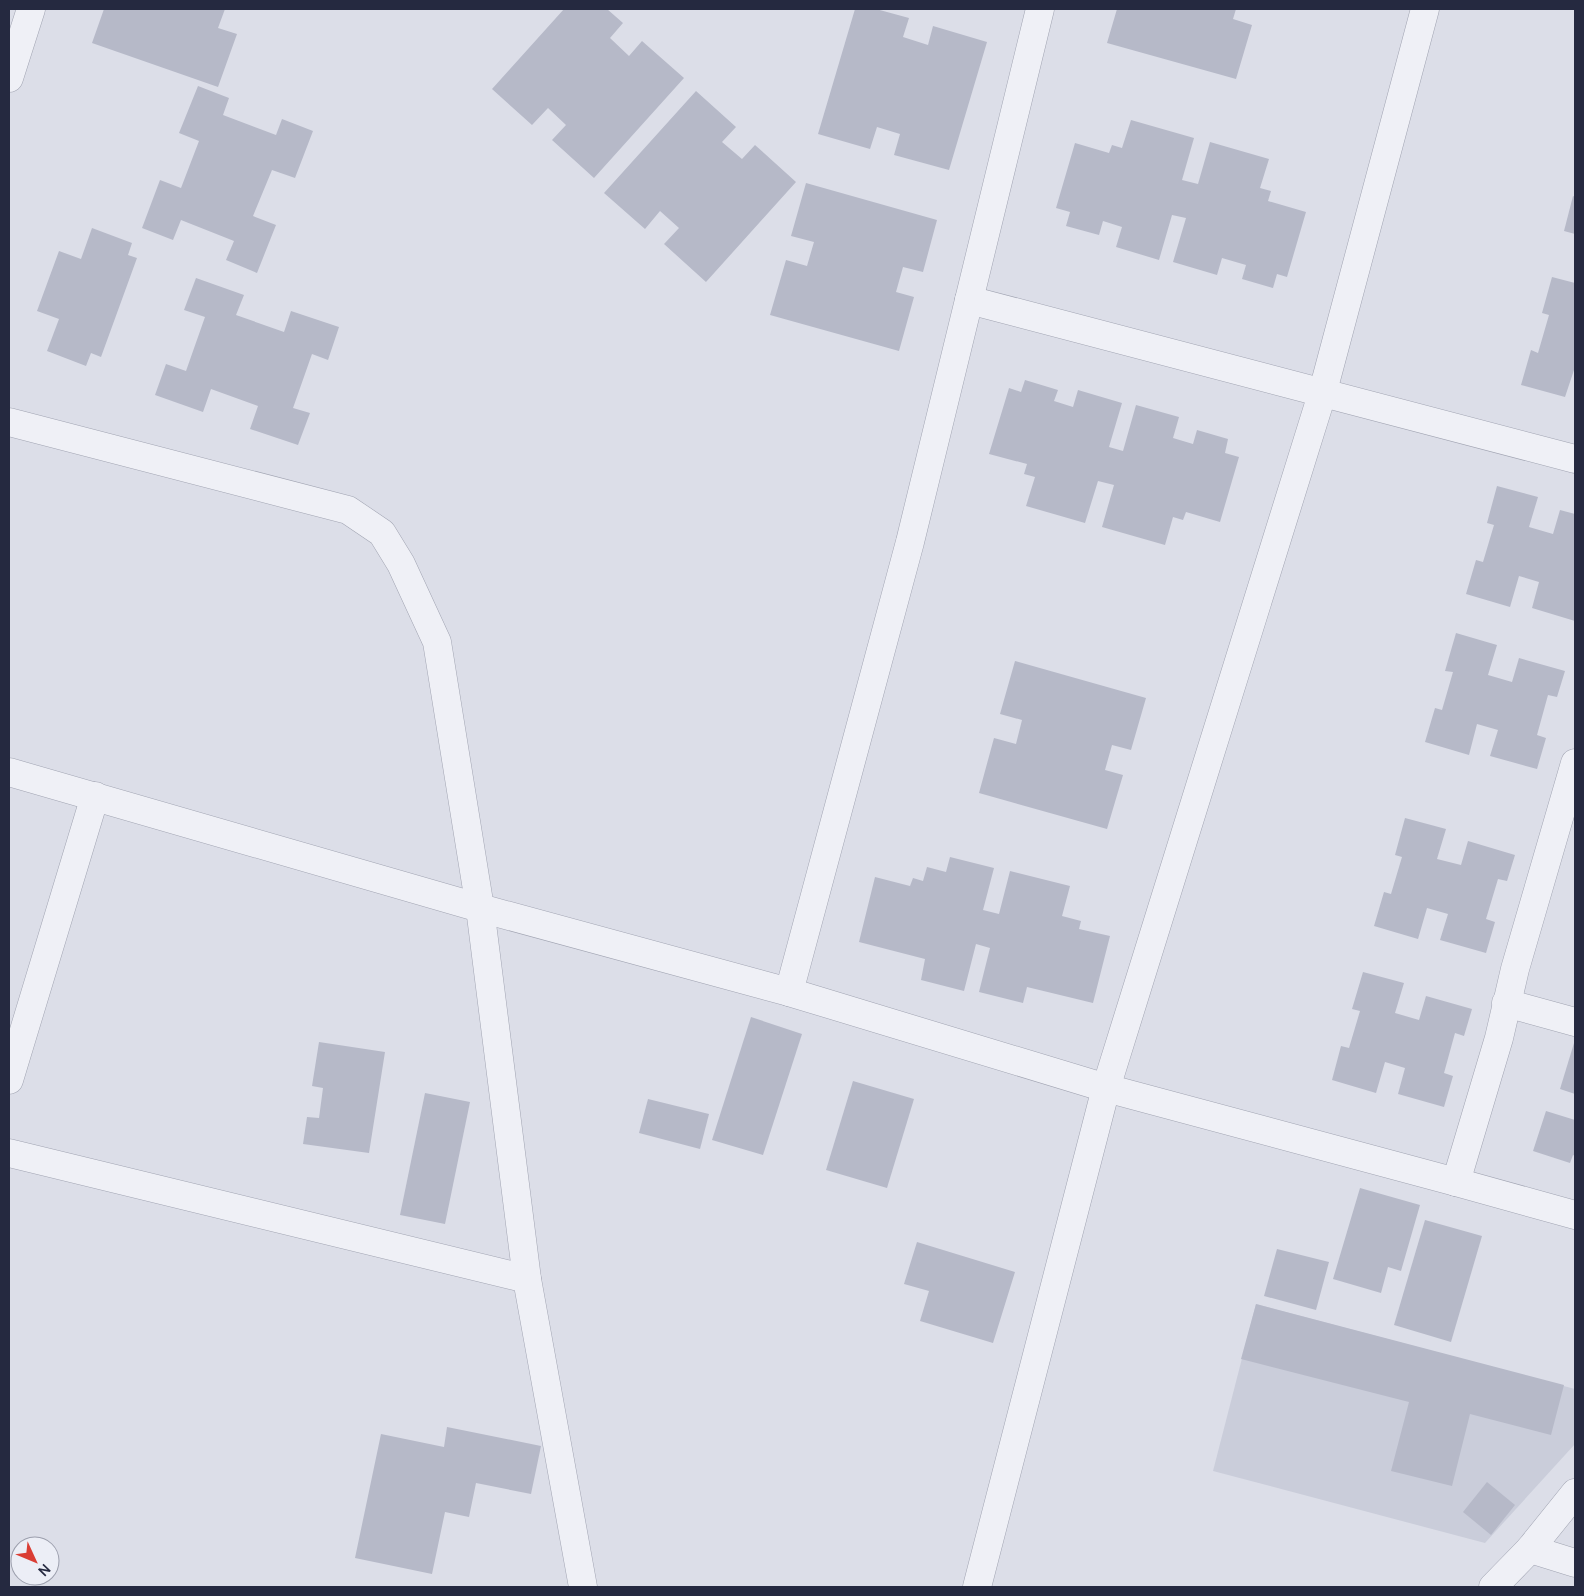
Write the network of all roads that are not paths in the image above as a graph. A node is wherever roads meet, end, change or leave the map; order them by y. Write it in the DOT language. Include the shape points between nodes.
graph roads {
  1 [pos="31,9"];
  2 [pos="1040,9"];
  3 [pos="1425,9"];
  4 [pos="9,78"];
  5 [pos="969,300"];
  6 [pos="1323,391"];
  7 [pos="9,422"];
  8 [pos="1575,459"];
  9 [pos="1575,763"];
  10 [pos="9,772"];
  11 [pos="94,796"];
  12 [pos="480,908"];
  13 [pos="789,992"];
  14 [pos="1506,1004"];
  15 [pos="1575,1022"];
  16 [pos="9,1080"];
  17 [pos="1106,1088"];
  18 [pos="9,1153"];
  19 [pos="1456,1182"];
  20 [pos="1575,1215"];
  21 [pos="527,1279"];
  22 [pos="1575,1493"];
  23 [pos="1530,1549"];
  24 [pos="1575,1563"];
  25 [pos="583,1587"];
  26 [pos="977,1587"];
  27 [pos="1493,1587"];
  1 -- 4 [label="street"];
  2 -- 5 [label="street"];
  3 -- 6 [label="street"];
  5 -- 6 [label="street"];
  5 -- 13 [label="street" via="907,551"];
  6 -- 8 [label="street"];
  6 -- 17 [label="street"];
  7 -- 12 [label="street" via="348,510 382,532 401,564 437,642"];
  9 -- 14 [label="street"];
  10 -- 11 [label="street"];
  11 -- 12 [label="street"];
  11 -- 16 [label="street"];
  12 -- 13 [label="street"];
  12 -- 21 [label="street"];
  13 -- 17 [label="street"];
  14 -- 15 [label="street"];
  14 -- 19 [label="street"];
  17 -- 19 [label="street"];
  17 -- 26 [label="street"];
  18 -- 21 [label="street"];
  19 -- 20 [label="street"];
  21 -- 25 [label="street"];
  22 -- 23 [label="street"];
  23 -- 24 [label="street"];
  23 -- 27 [label="street"];
}
